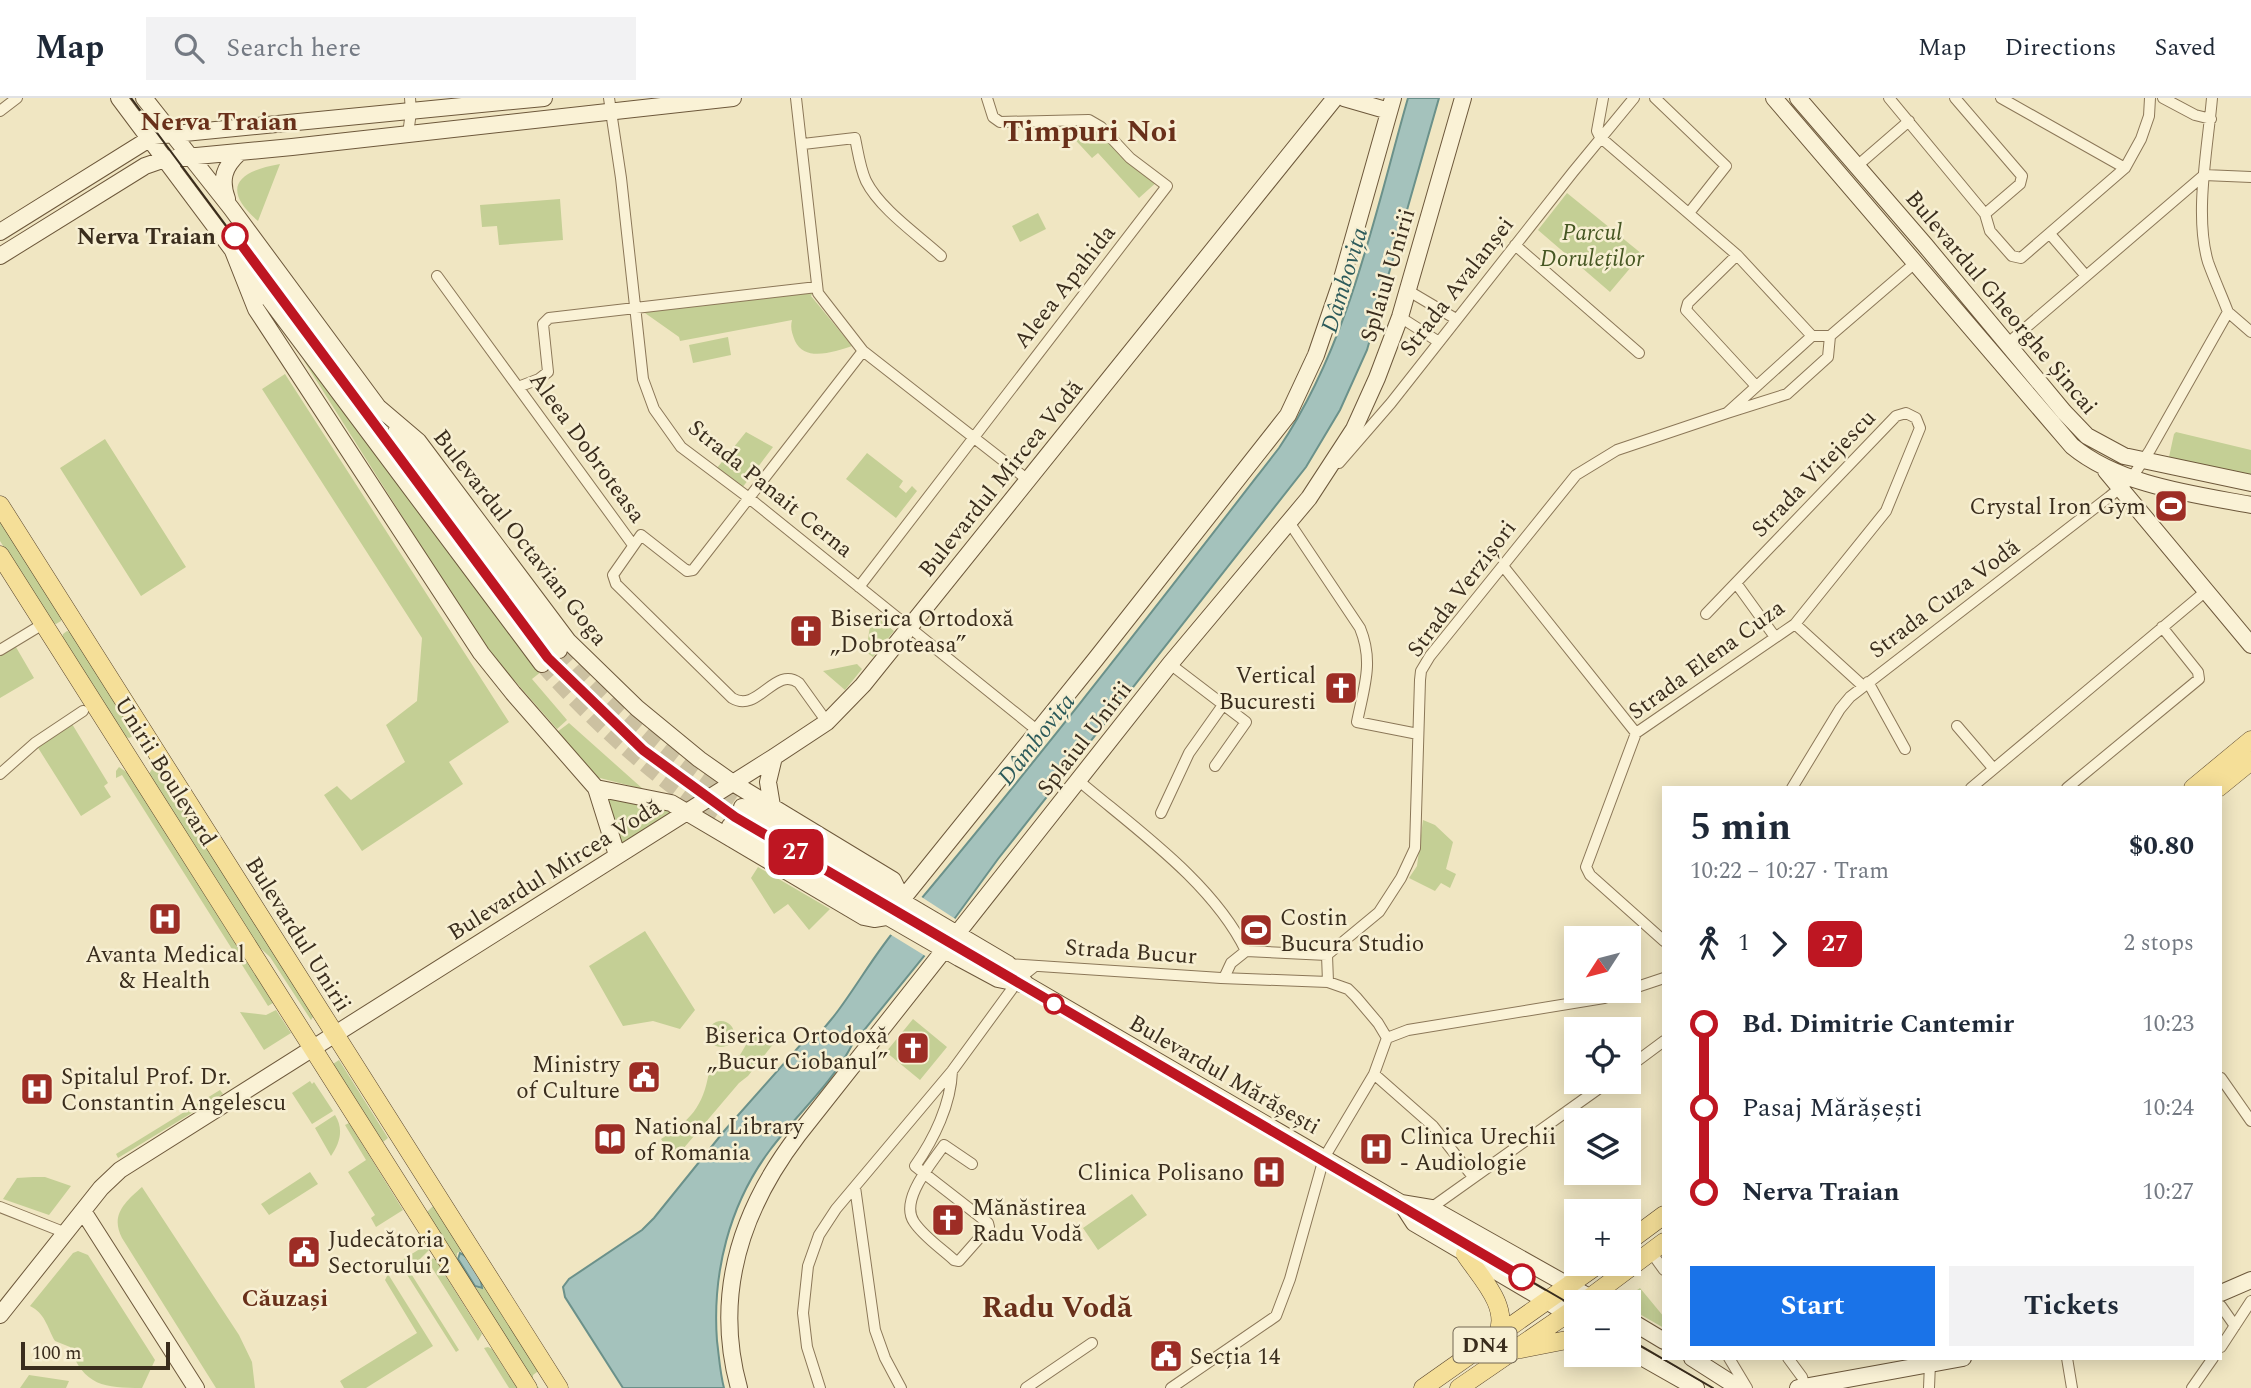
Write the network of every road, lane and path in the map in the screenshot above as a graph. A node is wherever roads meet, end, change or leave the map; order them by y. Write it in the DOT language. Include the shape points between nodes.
graph roads {
  1 [pos="18,98"];
  2 [pos="119,98"];
  3 [pos="144,98"];
  4 [pos="544,98"];
  5 [pos="733,98"];
  6 [pos="796,98"];
  7 [pos="987,98"];
  8 [pos="1335,98"];
  9 [pos="1344,98"];
  10 [pos="1463,98"];
  11 [pos="1603,98"];
  12 [pos="1634,98"];
  13 [pos="1656,98"];
  14 [pos="1773,98"];
  15 [pos="1798,98"];
  16 [pos="1889,98"];
  17 [pos="1955,98"];
  18 [pos="2001,98"];
  19 [pos="2150,98"];
  20 [pos="2163,98"];
  21 [pos="2213,98"];
  22 [pos="610,104"];
  23 [pos="411,105"];
  24 [pos="1391,105"];
  25 [pos="0,111"];
  26 [pos="2211,119"];
  27 [pos="1909,121"];
  28 [pos="172,133"];
  29 [pos="408,134"];
  30 [pos="149,137"];
  31 [pos="1600,137"];
  32 [pos="803,144"];
  33 [pos="239,153"];
  34 [pos="190,156"];
  35 [pos="165,159"];
  36 [pos="1857,166"];
  37 [pos="2125,168"];
  38 [pos="2204,175"];
  39 [pos="2251,177"];
  40 [pos="231,208"];
  41 [pos="1689,213"];
  42 [pos="1985,214"];
  43 [pos="0,232"];
  44 [pos="2050,234"];
  45 [pos="1515,245"];
  46 [pos="233,251"];
  47 [pos="1737,255"];
  48 [pos="941,256"];
  49 [pos="0,257"];
  50 [pos="1915,263"];
  51 [pos="437,276"];
  52 [pos="2086,276"];
  53 [pos="817,287"];
  54 [pos="1408,290"];
  55 [pos="635,306"];
  56 [pos="2228,312"];
  57 [pos="1400,317"];
  58 [pos="1456,319"];
  59 [pos="2251,332"];
  60 [pos="1830,336"];
  61 [pos="1812,337"];
  62 [pos="1439,342"];
  63 [pos="2008,343"];
  64 [pos="863,351"];
  65 [pos="1639,353"];
  66 [pos="1756,386"];
  67 [pos="518,387"];
  68 [pos="378,407"];
  69 [pos="1727,413"];
  70 [pos="1920,428"];
  71 [pos="975,437"];
  72 [pos="2143,461"];
  73 [pos="1028,480"];
  74 [pos="2126,483"];
  75 [pos="2251,483"];
  76 [pos="749,498"];
  77 [pos="1309,498"];
  78 [pos="0,505"];
  79 [pos="2251,505"];
  80 [pos="1289,522"];
  81 [pos="634,545"];
  82 [pos="0,555"];
  83 [pos="1503,566"];
  84 [pos="1736,583"];
  85 [pos="859,587"];
  86 [pos="2206,591"];
  87 [pos="1706,614"];
  88 [pos="72,620"];
  89 [pos="1795,624"];
  90 [pos="909,627"];
  91 [pos="2162,627"];
  92 [pos="47,629"];
  93 [pos="1775,637"];
  94 [pos="2251,645"];
  95 [pos="0,650"];
  96 [pos="559,650"];
  97 [pos="542,664"];
  98 [pos="1170,664"];
  99 [pos="1865,684"];
  100 [pos="1223,705"];
  101 [pos="83,711"];
  102 [pos="827,722"];
  103 [pos="1957,726"];
  104 [pos="1038,731"];
  105 [pos="1636,733"];
  106 [pos="1418,734"];
  107 [pos="2251,740"];
  108 [pos="149,742"];
  109 [pos="1906,749"];
  110 [pos="127,756"];
  111 [pos="774,757"];
  112 [pos="2251,761"];
  113 [pos="1215,766"];
  114 [pos="1993,768"];
  115 [pos="0,774"];
  116 [pos="1079,781"];
  117 [pos="733,783"];
  118 [pos="1797,785"];
  119 [pos="1973,786"];
  120 [pos="2069,786"];
  121 [pos="2195,786"];
  122 [pos="2220,786"];
  123 [pos="596,788"];
  124 [pos="772,806"];
  125 [pos="742,807"];
  126 [pos="686,812"];
  127 [pos="1161,813"];
  128 [pos="730,826"];
  129 [pos="617,855"];
  130 [pos="920,877"];
  131 [pos="892,880"];
  132 [pos="907,902"];
  133 [pos="892,920"];
  134 [pos="954,931"];
  135 [pos="1662,939"];
  136 [pos="941,948"];
  137 [pos="1246,951"];
  138 [pos="1327,955"];
  139 [pos="1008,964"];
  140 [pos="1035,966"];
  141 [pos="1224,978"];
  142 [pos="1662,979"];
  143 [pos="1022,982"];
  144 [pos="1328,982"];
  145 [pos="334,1035"];
  146 [pos="1387,1038"];
  147 [pos="1662,1042"];
  148 [pos="312,1049"];
  149 [pos="1641,1058"];
  150 [pos="951,1071"];
  151 [pos="1374,1074"];
  152 [pos="2222,1079"];
  153 [pos="1591,1094"];
  154 [pos="2251,1121"];
  155 [pos="1324,1158"];
  156 [pos="972,1164"];
  157 [pos="925,1174"];
  158 [pos="1473,1177"];
  159 [pos="855,1187"];
  160 [pos="1401,1203"];
  161 [pos="0,1207"];
  162 [pos="1431,1208"];
  163 [pos="83,1211"];
  164 [pos="1662,1216"];
  165 [pos="1641,1232"];
  166 [pos="66,1233"];
  167 [pos="1658,1247"];
  168 [pos="1465,1254"];
  169 [pos="1583,1276"];
  170 [pos="2251,1280"];
  171 [pos="1569,1286"];
  172 [pos="1571,1290"];
  173 [pos="1604,1290"];
  174 [pos="2222,1293"];
  175 [pos="2251,1301"];
  176 [pos="1546,1302"];
  177 [pos="1564,1304"];
  178 [pos="2222,1307"];
  179 [pos="0,1315"];
  180 [pos="1564,1318"];
  181 [pos="2235,1326"];
  182 [pos="1641,1327"];
  183 [pos="1497,1336"];
  184 [pos="1662,1340"];
  185 [pos="1564,1341"];
  186 [pos="1092,1343"];
  187 [pos="2222,1346"];
  188 [pos="1508,1353"];
  189 [pos="1641,1357"];
  190 [pos="1695,1360"];
  191 [pos="1730,1360"];
  192 [pos="1789,1360"];
  193 [pos="1943,1360"];
  194 [pos="2067,1360"];
  195 [pos="2212,1360"];
  196 [pos="1923,1362"];
  197 [pos="1802,1387"];
  198 [pos="196,1388"];
  199 [pos="527,1388"];
  200 [pos="558,1388"];
  201 [pos="739,1388"];
  202 [pos="820,1388"];
  203 [pos="901,1388"];
  204 [pos="1026,1388"];
  205 [pos="1171,1388"];
  206 [pos="1423,1388"];
  207 [pos="1459,1388"];
  208 [pos="1696,1388"];
  209 [pos="1738,1388"];
  210 [pos="1747,1388"];
  211 [pos="1929,1388"];
  212 [pos="2072,1388"];
  213 [pos="2192,1388"];
  1 -- 25 [label="street"];
  2 -- 30 [label="main road"];
  3 -- 28 [label="main road, Bulevardul Octavian Goga"];
  4 -- 23 [label="main road"];
  5 -- 22 [label="main road"];
  6 -- 32 [label="street"];
  7 -- 71 [label="street, Aleea Apahida" via="993,117 1000,122 1081,118 1096,123 1130,158 1167,186"];
  8 -- 73 [label="main road, Bulevardul Mircea Vodă"];
  9 -- 24 [label="main road"];
  10 -- 54 [label="main road, Splaiul Unirii"];
  11 -- 31 [label="street"];
  12 -- 31 [label="street, Strada Avalanșei"];
  13 -- 41 [label="street" via="1726,166"];
  14 -- 50 [label="main road, Bulevardul Gheorghe Șincai"];
  15 -- 36 [label="main road, Bulevardul Gheorghe Șincai"];
  16 -- 27 [label="street"];
  17 -- 42 [label="street" via="2022,176 2020,184"];
  18 -- 37 [label="street"];
  19 -- 37 [label="street" via="2150,114"];
  20 -- 26 [label="street"];
  21 -- 26 [label="street"];
  22 -- 29 [label="main road"];
  22 -- 55 [label="street, Strada Panait Cerna"];
  23 -- 28 [label="main road"];
  23 -- 29 [label="street"];
  24 -- 104 [label="main road, Splaiul Unirii" via="1341,282 1298,396 1268,442"];
  26 -- 38 [label="street"];
  27 -- 36 [label="street"];
  27 -- 42 [label="street"];
  28 -- 30 [label="main road"];
  28 -- 34 [label="main road, Bulevardul Octavian Goga"];
  29 -- 33 [label="main road"];
  30 -- 35 [label="main road"];
  30 -- 43 [label="main road"];
  31 -- 41 [label="street"];
  31 -- 45 [label="street, Strada Avalanșei"];
  32 -- 48 [label="street" via="855,138 871,189"];
  32 -- 53 [label="street"];
  33 -- 34 [label="main road"];
  33 -- 40 [label="main road" via="228,163 223,177"];
  34 -- 35 [label="main road"];
  34 -- 40 [label="main road, Bulevardul Octavian Goga"];
  35 -- 46 [label="main road"];
  35 -- 49 [label="main road" via="136,171"];
  36 -- 63 [label="main road, Bulevardul Gheorghe Șincai"];
  37 -- 44 [label="street"];
  38 -- 39 [label="street"];
  38 -- 52 [label="street"];
  38 -- 56 [label="street" via="2204,242"];
  40 -- 68 [label="main road, Bulevardul Octavian Goga"];
  41 -- 47 [label="street"];
  42 -- 44 [label="street" via="1990,230 2017,259"];
  44 -- 52 [label="street"];
  45 -- 58 [label="street, Strada Avalanșei"];
  45 -- 65 [label="street"];
  46 -- 97 [label="main road"];
  46 -- 123 [label="main road" via="256,309 481,653"];
  47 -- 61 [label="street"];
  47 -- 66 [label="street" via="1688,303 1686,311"];
  50 -- 60 [label="street, Strada Verzișori"];
  50 -- 74 [label="main road, Bulevardul Gheorghe Șincai" via="2065,439"];
  51 -- 67 [label="street, Aleea Dobroteasa"];
  52 -- 63 [label="street"];
  53 -- 55 [label="street"];
  53 -- 64 [label="street"];
  54 -- 57 [label="main road, Splaiul Unirii"];
  54 -- 58 [label="street"];
  55 -- 67 [label="street" via="546,319 548,372"];
  55 -- 76 [label="street, Strada Panait Cerna" via="643,379 654,409 681,447"];
  56 -- 59 [label="street"];
  56 -- 72 [label="street, Strada Cuza Vodă"];
  57 -- 62 [label="street"];
  57 -- 77 [label="main road, Splaiul Unirii" via="1359,418"];
  58 -- 62 [label="street, Strada Avalanșei"];
  60 -- 61 [label="street"];
  60 -- 69 [label="street, Strada Verzișori" via="1828,357 1787,394"];
  61 -- 66 [label="street, Strada Verzișori"];
  62 -- 77 [label="street, Strada Avalanșei"];
  63 -- 72 [label="main road, Bulevardul Gheorghe Șincai" via="2079,429 2104,447"];
  64 -- 71 [label="street"];
  64 -- 76 [label="street"];
  66 -- 69 [label="street, Strada Verzișori"];
  67 -- 81 [label="street, Aleea Dobroteasa"];
  68 -- 96 [label="main road"];
  68 -- 117 [label="main road, Bulevardul Octavian Goga" via="418,441 568,641 657,726"];
  69 -- 83 [label="street, Strada Verzișori" via="1633,444 1587,467 1567,485"];
  70 -- 84 [label="street, Strada Vitejescu" via="1912,415 1896,416"];
  70 -- 89 [label="street, Strada Elena Cuza" via="1886,511"];
  71 -- 73 [label="street"];
  71 -- 85 [label="street, Aleea Apahida"];
  72 -- 74 [label="street, Strada Cuza Vodă"];
  72 -- 75 [label="main road, Bulevardul Gheorghe Șincai"];
  73 -- 90 [label="main road, Bulevardul Mircea Vodă"];
  74 -- 79 [label="main road"];
  74 -- 86 [label="main road, Bulevardul Gheorghe Șincai"];
  74 -- 99 [label="street, Strada Cuza Vodă"];
  76 -- 81 [label="street" via="690,572 641,535"];
  76 -- 85 [label="street, Strada Panait Cerna"];
  77 -- 80 [label="main road, Splaiul Unirii"];
  78 -- 88 [label="main road, Bulevardul Unirii"];
  80 -- 98 [label="main road, Splaiul Unirii"];
  80 -- 106 [label="street" via="1367,645 1369,661 1357,722"];
  81 -- 102 [label="street, Aleea Dobroteasa" via="613,575 616,584 732,698 749,701 783,679 792,679"];
  82 -- 92 [label="main road, Unirii Boulevard"];
  83 -- 105 [label="street"];
  83 -- 106 [label="street, Strada Verzișori" via="1425,664"];
  84 -- 87 [label="street, Strada Vitejescu"];
  84 -- 93 [label="street"];
  85 -- 90 [label="street, Strada Panait Cerna"];
  86 -- 91 [label="street"];
  86 -- 94 [label="main road, Bulevardul Gheorghe Șincai"];
  88 -- 92 [label="main road"];
  88 -- 108 [label="main road, Bulevardul Unirii"];
  89 -- 93 [label="street, Strada Elena Cuza"];
  89 -- 99 [label="street"];
  90 -- 102 [label="main road, Bulevardul Mircea Vodă"];
  90 -- 104 [label="street, Strada Panait Cerna"];
  91 -- 114 [label="street"];
  91 -- 120 [label="street" via="2199,678"];
  92 -- 95 [label="street"];
  92 -- 110 [label="main road, Unirii Boulevard"];
  93 -- 105 [label="street, Strada Elena Cuza"];
  98 -- 100 [label="street"];
  98 -- 116 [label="main road, Splaiul Unirii"];
  99 -- 109 [label="street"];
  99 -- 118 [label="street, Strada Cuza Vodă" via="1840,709"];
  100 -- 113 [label="street" via="1246,722"];
  100 -- 127 [label="street" via="1189,753"];
  101 -- 115 [label="street" via="35,743"];
  102 -- 111 [label="main road, Bulevardul Mircea Vodă"];
  103 -- 114 [label="street"];
  104 -- 130 [label="main road, Splaiul Unirii"];
  105 -- 135 [label="street, Strada Elena Cuza" via="1586,867"];
  106 -- 138 [label="street, Strada Verzișori" via="1415,848 1379,912"];
  107 -- 121 [label="main road"];
  108 -- 110 [label="main road"];
  108 -- 145 [label="main road, Bulevardul Unirii"];
  110 -- 148 [label="main road, Unirii Boulevard"];
  111 -- 117 [label="main road, Bulevardul Mircea Vodă"];
  111 -- 124 [label="main road" via="768,782"];
  112 -- 122 [label="main road"];
  114 -- 119 [label="street"];
  116 -- 134 [label="main road, Splaiul Unirii"];
  116 -- 137 [label="street" via="1199,885"];
  117 -- 124 [label="main road, Bulevardul Octavian Goga"];
  117 -- 126 [label="main road, Bulevardul Mircea Vodă"];
  123 -- 126 [label="main road" via="671,803"];
  123 -- 129 [label="main road"];
  124 -- 131 [label="main road, Bulevardul Octavian Goga"];
  125 -- 132 [label="main road, Bulevardul Mărășești"];
  126 -- 129 [label="main road, Bulevardul Mircea Vodă"];
  126 -- 133 [label="main road" via="864,917"];
  128 -- 133 [label="main road, Bulevardul Mărășești"];
  129 -- 145 [label="main road, Bulevardul Mircea Vodă"];
  130 -- 131 [label="main road" via="905,883"];
  130 -- 132 [label="main road, Splaiul Unirii"];
  131 -- 132 [label="main road"];
  132 -- 133 [label="main road, Splaiul Unirii"];
  132 -- 134 [label="main road, Bulevardul Mărășești"];
  133 -- 136 [label="main road, Bulevardul Mărășești"];
  134 -- 136 [label="main road, Splaiul Unirii"];
  134 -- 139 [label="main road, Bulevardul Mărășești"];
  136 -- 143 [label="main road, Bulevardul Mărășești" via="998,979"];
  136 -- 201 [label="main road, Splaiul Unirii" via="789,1147 751,1210 738,1245 732,1284 732,1343"];
  137 -- 138 [label="street"];
  137 -- 141 [label="street" via="1231,963"];
  138 -- 144 [label="street"];
  139 -- 140 [label="street, Strada Bucur"];
  139 -- 143 [label="main road, Bulevardul Mărășești"];
  140 -- 141 [label="street, Strada Bucur"];
  140 -- 143 [label="street, Strada Bucur"];
  141 -- 144 [label="street, Strada Bucur"];
  142 -- 146 [label="street" via="1612,996 1408,1030"];
  143 -- 150 [label="street, Strada Bucur"];
  143 -- 155 [label="main road, Bulevardul Mărășești"];
  144 -- 146 [label="street" via="1348,989"];
  145 -- 148 [label="main road, Bulevardul Mircea Vodă"];
  145 -- 200 [label="main road, Bulevardul Unirii"];
  146 -- 151 [label="street"];
  147 -- 149 [label="street"];
  148 -- 163 [label="main road" via="120,1170"];
  148 -- 199 [label="main road"];
  150 -- 157 [label="street" via="951,1092 943,1114 915,1166"];
  150 -- 159 [label="street, Strada Bucur"];
  151 -- 155 [label="street"];
  151 -- 158 [label="street" via="1433,1126"];
  152 -- 154 [label="street"];
  153 -- 158 [label="street"];
  155 -- 160 [label="main road, Bulevardul Mărășești"];
  155 -- 205 [label="street" via="1276,1316"];
  156 -- 157 [label="street" via="944,1145"];
  157 -- 157 [label="street" via="911,1200 910,1214 920,1229 959,1261 989,1227"];
  158 -- 162 [label="street"];
  159 -- 202 [label="street, Strada Bucur" via="819,1235 806,1277 805,1335"];
  159 -- 203 [label="street" via="875,1330"];
  160 -- 162 [label="main road, Bulevardul Mărășești"];
  160 -- 168 [label="main road, Bulevardul Mărășești" via="1414,1223"];
  161 -- 166 [label="street"];
  162 -- 171 [label="main road, Bulevardul Mărășești"];
  163 -- 166 [label="main road"];
  163 -- 198 [label="main road"];
  164 -- 165 [label="main road"];
  166 -- 179 [label="main road"];
  167 -- 173 [label="main road, DN4"];
  168 -- 176 [label="main road, Bulevardul Mărășești"];
  168 -- 183 [label="main road" via="1499,1306 1502,1323"];
  169 -- 171 [label="main road, DN4"];
  170 -- 174 [label="main road"];
  171 -- 172 [label="main road, Bulevardul Mărășești"];
  171 -- 176 [label="main road, DN4"];
  175 -- 181 [label="street"];
  176 -- 177 [label="main road, Bulevardul Mărășești"];
  176 -- 183 [label="main road, DN4"];
  178 -- 181 [label="street"];
  180 -- 188 [label="main road, DN4"];
  181 -- 187 [label="street"];
  182 -- 184 [label="main road"];
  183 -- 206 [label="main road, DN4"];
  185 -- 188 [label="main road"];
  186 -- 204 [label="street"];
  188 -- 207 [label="main road, DN4"];
  189 -- 208 [label="main road"];
  190 -- 209 [label="main road"];
  191 -- 210 [label="street"];
  192 -- 197 [label="street" via="1802,1377"];
  193 -- 196 [label="main road"];
  194 -- 212 [label="street"];
  195 -- 213 [label="street"];
  196 -- 197 [label="main road"];
  196 -- 211 [label="street"];
}
